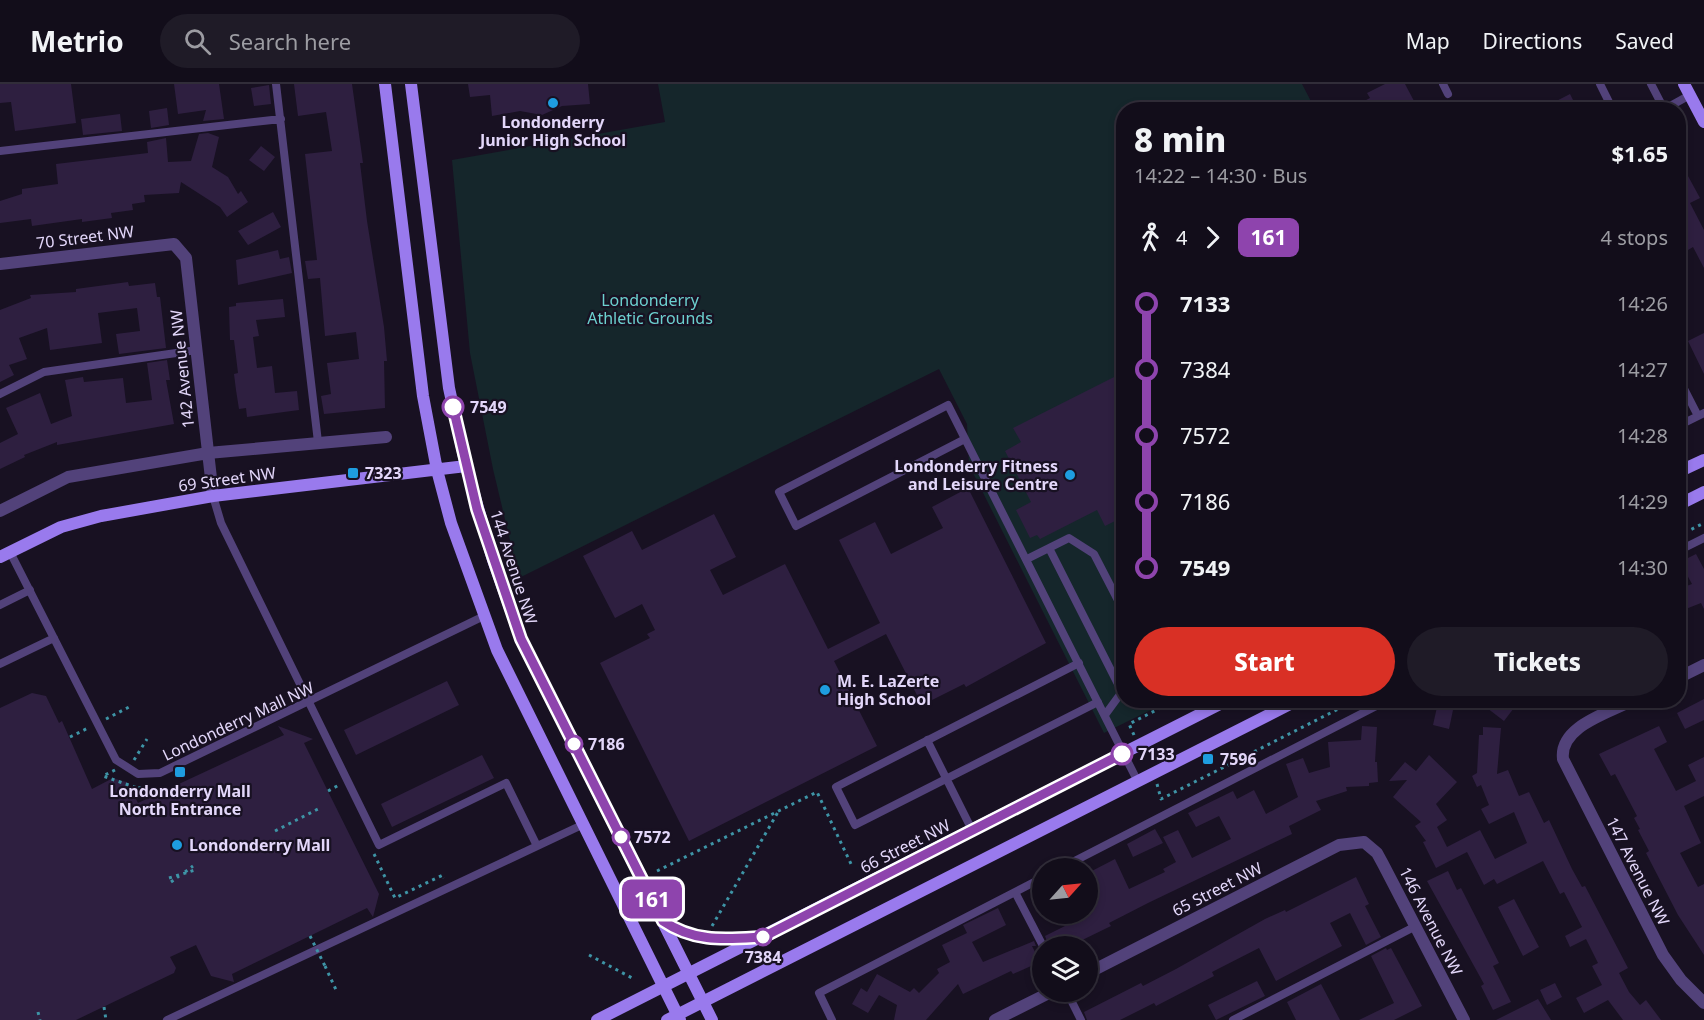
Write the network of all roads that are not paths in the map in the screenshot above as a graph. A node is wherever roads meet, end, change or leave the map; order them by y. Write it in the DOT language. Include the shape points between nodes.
graph roads {
  1 [pos="276,84"];
  2 [pos="385,84"];
  3 [pos="411,84"];
  4 [pos="1443,84"];
  5 [pos="1600,84"];
  6 [pos="1651,84"];
  7 [pos="1687,89"];
  8 [pos="1448,94"];
  9 [pos="1609,102"];
  10 [pos="1660,102"];
  11 [pos="1672,102"];
  12 [pos="281,119"];
  13 [pos="1704,122"];
  14 [pos="0,151"];
  15 [pos="174,244"];
  16 [pos="0,264"];
  17 [pos="197,350"];
  18 [pos="1686,390"];
  19 [pos="0,394"];
  20 [pos="1701,414"];
  21 [pos="1686,422"];
  22 [pos="386,437"];
  23 [pos="965,439"];
  24 [pos="318,442"];
  25 [pos="208,453"];
  26 [pos="1704,460"];
  27 [pos="466,466"];
  28 [pos="1686,468"];
  29 [pos="436,470"];
  30 [pos="1704,492"];
  31 [pos="213,496"];
  32 [pos="1686,501"];
  33 [pos="0,511"];
  34 [pos="1704,538"];
  35 [pos="1686,547"];
  36 [pos="1049,548"];
  37 [pos="5,554"];
  38 [pos="1027,559"];
  39 [pos="30,590"];
  40 [pos="1116,597"];
  41 [pos="0,605"];
  42 [pos="484,616"];
  43 [pos="54,638"];
  44 [pos="1079,663"];
  45 [pos="0,664"];
  46 [pos="1704,665"];
  47 [pos="1686,674"];
  48 [pos="1116,678"];
  49 [pos="1116,699"];
  50 [pos="1098,702"];
  51 [pos="307,703"];
  52 [pos="1213,708"];
  53 [pos="1282,708"];
  54 [pos="1372,708"];
  55 [pos="1617,708"];
  56 [pos="1105,716"];
  57 [pos="927,740"];
  58 [pos="1124,754"];
  59 [pos="946,779"];
  60 [pos="1138,782"];
  61 [pos="582,825"];
  62 [pos="972,830"];
  63 [pos="1364,842"];
  64 [pos="537,846"];
  65 [pos="1080,858"];
  66 [pos="1032,883"];
  67 [pos="1015,892"];
  68 [pos="663,921"];
  69 [pos="1416,926"];
  70 [pos="1038,936"];
  71 [pos="763,937"];
  72 [pos="1098,968"];
  73 [pos="689,974"];
  74 [pos="664,987"];
  75 [pos="703,1002"];
  76 [pos="1032,1002"];
  77 [pos="1072,1002"];
  78 [pos="1704,1003"];
  79 [pos="675,1018"];
  80 [pos="167,1020"];
  81 [pos="597,1020"];
  82 [pos="712,1020"];
  83 [pos="832,1020"];
  84 [pos="995,1020"];
  85 [pos="1081,1020"];
  86 [pos="1233,1020"];
  87 [pos="1464,1020"];
  1 -- 12 [label="lane"];
  2 -- 29 [label="street" via="423,396"];
  3 -- 27 [label="street, 144 Avenue NW" via="449,388"];
  4 -- 8 [label="lane"];
  5 -- 9 [label="lane"];
  6 -- 10 [label="lane"];
  7 -- 11 [label="lane"];
  7 -- 13 [label="street"];
  12 -- 14 [label="lane"];
  12 -- 24 [label="lane"];
  15 -- 16 [label="street, 70 Street NW"];
  15 -- 17 [label="street, 142 Avenue NW" via="186,258"];
  17 -- 19 [label="lane" via="44,372"];
  17 -- 25 [label="street, 142 Avenue NW"];
  18 -- 20 [label="lane"];
  20 -- 21 [label="lane"];
  22 -- 24 [label="street, 69 Street NW"];
  23 -- 23 [label="lane" via="796,526 779,492 948,405"];
  23 -- 38 [label="lane"];
  24 -- 25 [label="street, 69 Street NW"];
  25 -- 31 [label="street, 142 Avenue NW"];
  25 -- 33 [label="street, 69 Street NW" via="68,477"];
  26 -- 28 [label="street"];
  27 -- 29 [label="street, 69 Street NW"];
  27 -- 68 [label="street, 144 Avenue NW" via="521,639"];
  29 -- 31 [label="street, 69 Street NW"];
  29 -- 42 [label="street"];
  30 -- 32 [label="street"];
  31 -- 37 [label="street, 69 Street NW" via="61,526"];
  31 -- 51 [label="lane" via="218,518"];
  34 -- 35 [label="lane"];
  36 -- 38 [label="lane"];
  36 -- 40 [label="lane" via="1069,538 1094,554"];
  36 -- 48 [label="lane"];
  37 -- 39 [label="lane, Londonderry Mall NW"];
  38 -- 44 [label="lane"];
  39 -- 41 [label="lane"];
  39 -- 43 [label="lane, Londonderry Mall NW"];
  42 -- 51 [label="lane, Londonderry Mall NW"];
  42 -- 61 [label="street"];
  43 -- 45 [label="lane"];
  43 -- 51 [label="lane, Londonderry Mall NW" via="116,760 138,774 160,773"];
  44 -- 50 [label="lane"];
  44 -- 57 [label="lane"];
  46 -- 47 [label="street"];
  49 -- 56 [label="lane"];
  50 -- 56 [label="lane"];
  50 -- 59 [label="lane"];
  51 -- 64 [label="lane" via="379,845 506,783"];
  52 -- 58 [label="street, 66 Street NW"];
  53 -- 60 [label="street"];
  54 -- 65 [label="lane"];
  55 -- 78 [label="street, 147 Avenue NW" via="1578,728 1564,744 1565,766 1655,940 1681,980"];
  56 -- 58 [label="lane"];
  57 -- 59 [label="lane"];
  57 -- 59 [label="lane" via="836,787 855,825"];
  58 -- 60 [label="lane"];
  58 -- 62 [label="street, 66 Street NW"];
  59 -- 62 [label="lane"];
  60 -- 75 [label="street"];
  61 -- 64 [label="lane"];
  61 -- 74 [label="street"];
  62 -- 71 [label="street, 66 Street NW"];
  63 -- 69 [label="street, 146 Avenue NW" via="1377,853"];
  63 -- 72 [label="street, 65 Street NW" via="1339,845"];
  64 -- 80 [label="lane"];
  66 -- 67 [label="lane"];
  67 -- 70 [label="lane"];
  67 -- 83 [label="lane" via="819,993"];
  68 -- 71 [label="street" via="699,938"];
  68 -- 73 [label="street, 144 Avenue NW"];
  69 -- 86 [label="lane"];
  69 -- 87 [label="street, 146 Avenue NW"];
  71 -- 73 [label="street, 66 Street NW"];
  73 -- 74 [label="street, 66 Street NW"];
  73 -- 75 [label="street, 144 Avenue NW"];
  74 -- 79 [label="street"];
  74 -- 81 [label="street, 66 Street NW"];
  75 -- 79 [label="street"];
  75 -- 82 [label="street, 144 Avenue NW"];
  76 -- 84 [label="street"];
  77 -- 85 [label="lane"];
}
